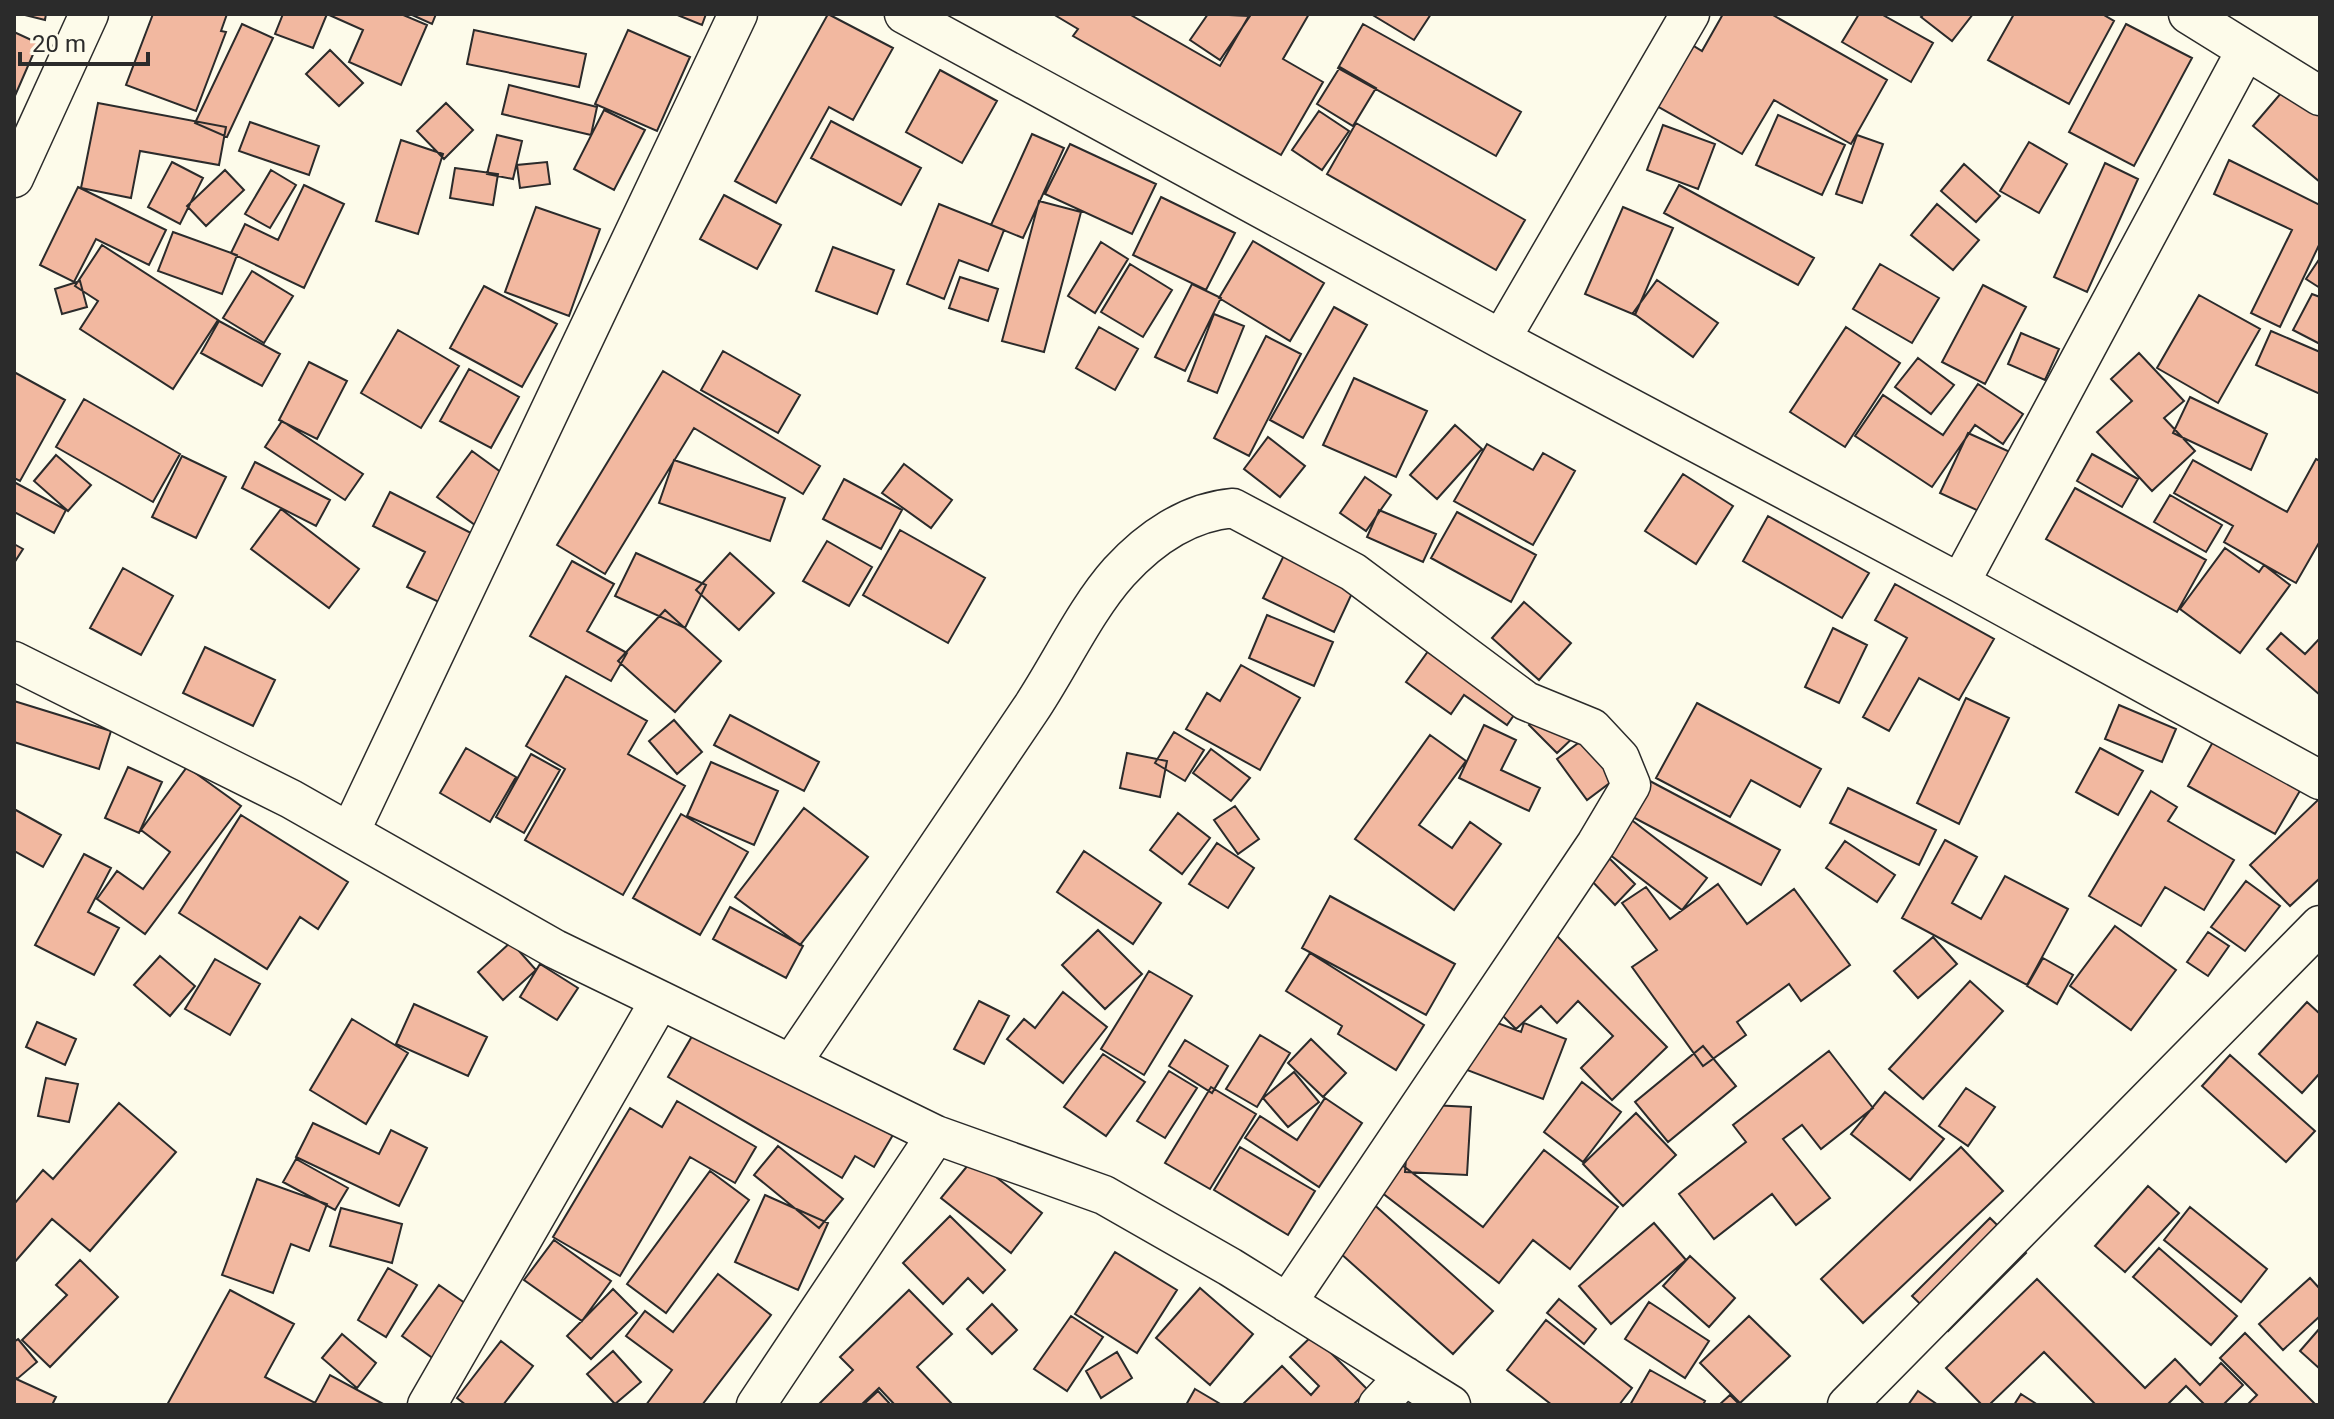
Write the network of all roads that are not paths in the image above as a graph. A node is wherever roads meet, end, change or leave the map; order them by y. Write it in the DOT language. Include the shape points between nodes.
graph roads {
  1 [pos="89,14"];
  2 [pos="738,14"];
  3 [pos="904,14"];
  4 [pos="1690,14"];
  5 [pos="2188,14"];
  6 [pos="2246,50"];
  7 [pos="2320,96"];
  8 [pos="14,178"];
  9 [pos="1501,339"];
  10 [pos="1960,583"];
  11 [pos="14,661"];
  12 [pos="2320,780"];
  13 [pos="350,832"];
  14 [pos="2320,925"];
  15 [pos="660,1000"];
  16 [pos="791,1064"];
  17 [pos="936,1135"];
  18 [pos="1287,1303"];
  19 [pos="1405,1376"];
  20 [pos="427,1405"];
  21 [pos="756,1405"];
  22 [pos="1378,1405"];
  23 [pos="1451,1405"];
  24 [pos="1847,1405"];
  1 -- 8 [label="street"];
  2 -- 13 [label="street"];
  3 -- 9 [label="street"];
  4 -- 9 [label="street"];
  5 -- 6 [label="street"];
  6 -- 7 [label="street"];
  6 -- 10 [label="street"];
  9 -- 10 [label="street"];
  10 -- 12 [label="street"];
  11 -- 13 [label="street"];
  13 -- 15 [label="street" via="555,949"];
  14 -- 24 [label="street"];
  15 -- 16 [label="street"];
  15 -- 20 [label="street"];
  16 -- 17 [label="street"];
  16 -- 18 [label="street" via="1054,675 1103,592 1139,553 1172,528 1210,510 1233,508 1353,572 1526,701 1592,728 1620,758 1631,785"];
  17 -- 18 [label="street" via="1104,1195"];
  17 -- 21 [label="street"];
  18 -- 19 [label="street"];
  19 -- 22 [label="street"];
  19 -- 23 [label="street"];
}
